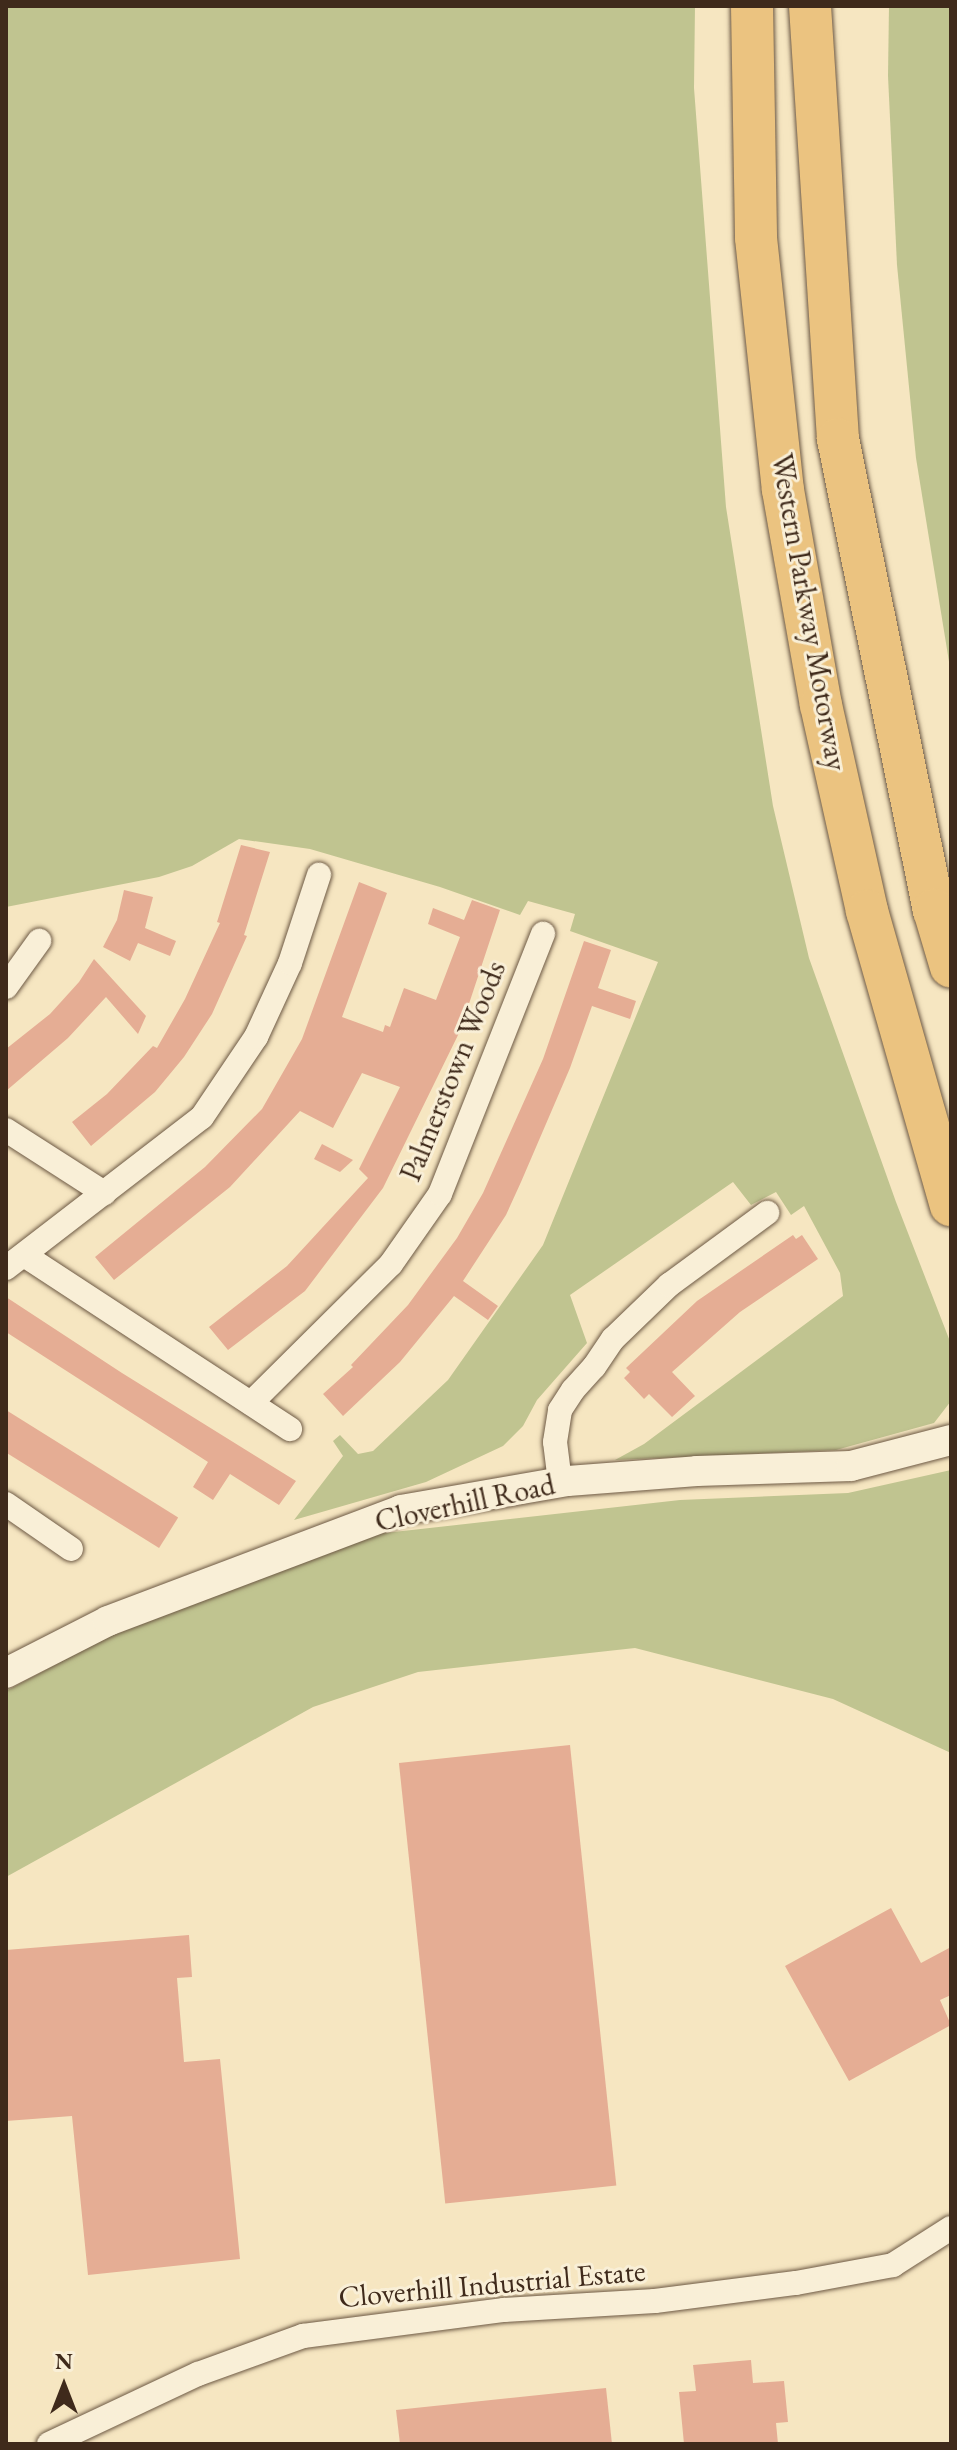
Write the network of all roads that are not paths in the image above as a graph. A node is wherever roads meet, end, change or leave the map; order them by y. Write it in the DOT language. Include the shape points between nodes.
graph roads {
  1 [pos="752,6"];
  2 [pos="810,6"];
  3 [pos="319,875"];
  4 [pos="543,934"];
  5 [pos="39,941"];
  6 [pos="951,967"];
  7 [pos="6,987"];
  8 [pos="6,1130"];
  9 [pos="104,1193"];
  10 [pos="951,1205"];
  11 [pos="767,1213"];
  12 [pos="15,1262"];
  13 [pos="251,1403"];
  14 [pos="290,1429"];
  15 [pos="951,1440"];
  16 [pos="560,1482"];
  17 [pos="6,1504"];
  18 [pos="71,1549"];
  19 [pos="6,1673"];
  20 [pos="951,2228"];
  21 [pos="49,2444"];
  1 -- 10 [label="highway, Western Parkway Motorway" via="756,238 783,490 821,705 867,911"];
  2 -- 6 [label="highway, Western Parkway Motorway" via="838,439 934,910"];
  3 -- 9 [label="street" via="290,963 256,1037 202,1117"];
  4 -- 13 [label="street, Palmerstown Woods" via="440,1194 391,1264"];
  5 -- 7 [label="street"];
  8 -- 9 [label="street"];
  9 -- 12 [label="street"];
  11 -- 16 [label="street" via="669,1285 613,1339 573,1390 560,1410 555,1442"];
  12 -- 13 [label="street"];
  13 -- 14 [label="street"];
  15 -- 16 [label="street, Cloverhill Road" via="851,1466"];
  16 -- 19 [label="street, Cloverhill Road" via="401,1510 108,1621"];
  17 -- 18 [label="street"];
  20 -- 21 [label="street, Cloverhill Industrial Estate" via="893,2265 785,2285 655,2301 504,2310 303,2336 198,2374"];
}
